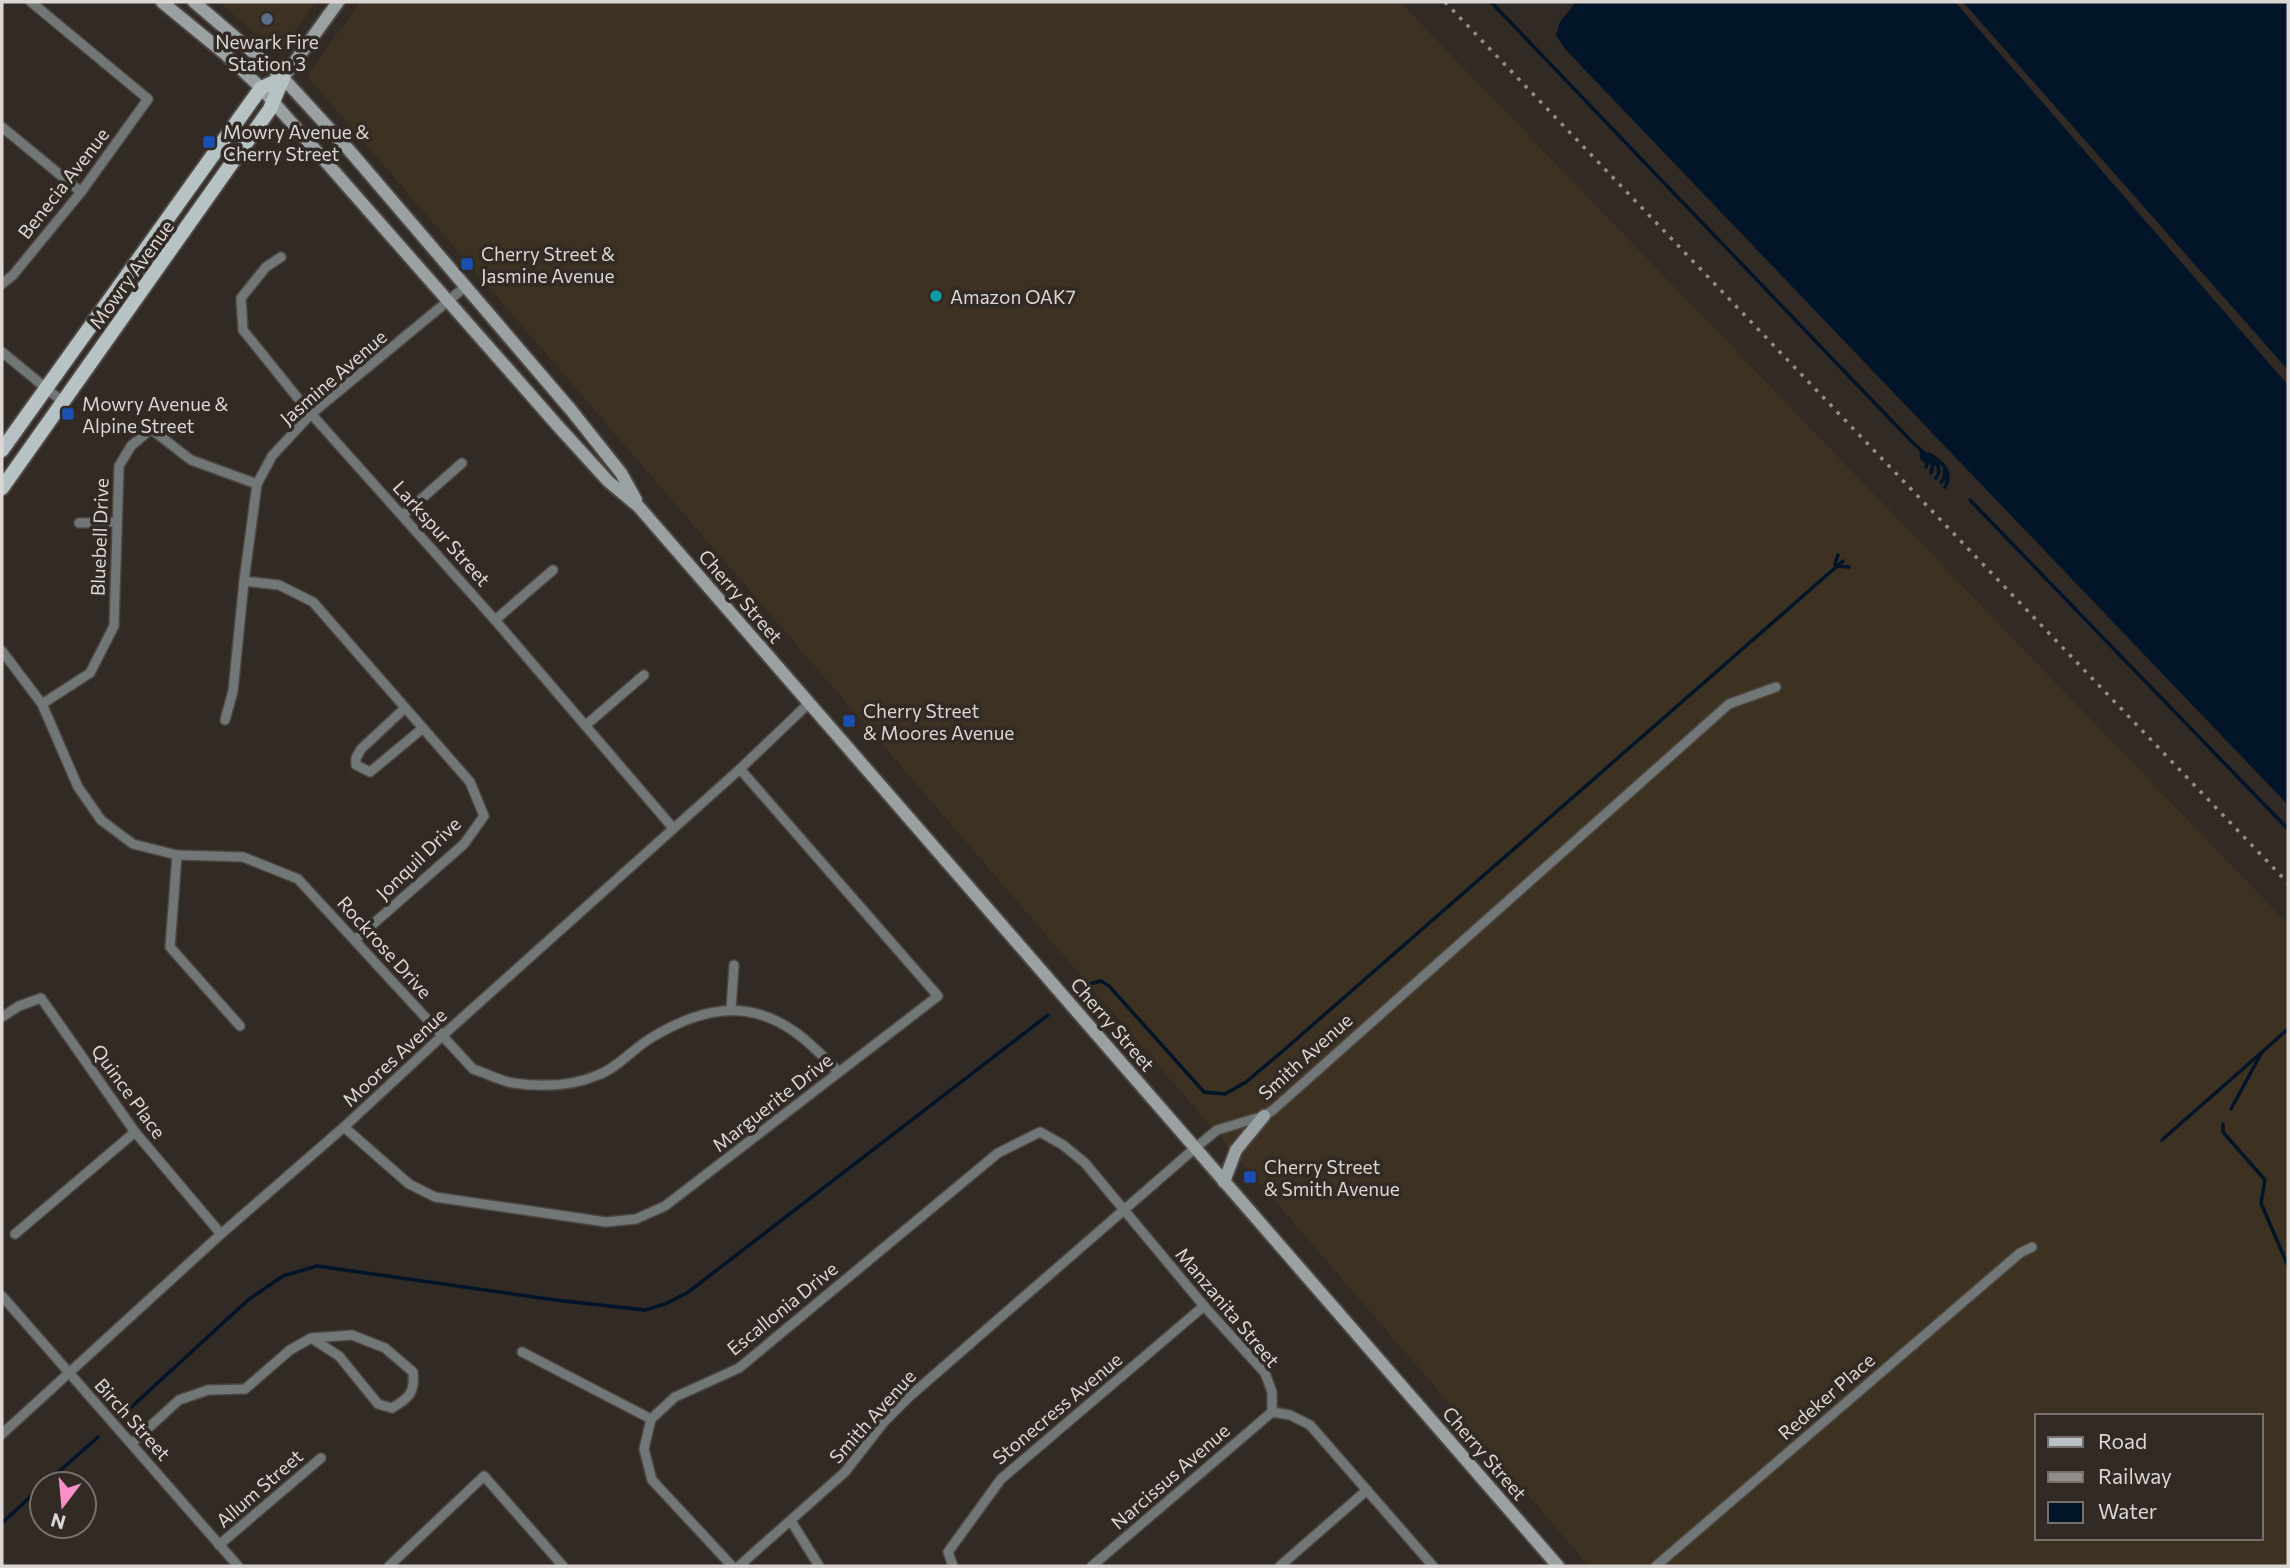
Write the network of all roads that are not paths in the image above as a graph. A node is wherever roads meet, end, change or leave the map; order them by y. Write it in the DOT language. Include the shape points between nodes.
graph roads {
  1 [pos="31,2"];
  2 [pos="162,2"];
  3 [pos="194,2"];
  4 [pos="338,2"];
  5 [pos="283,78"];
  6 [pos="261,88"];
  7 [pos="274,103"];
  8 [pos="2,127"];
  9 [pos="81,192"];
  10 [pos="281,257"];
  11 [pos="2,284"];
  12 [pos="466,287"];
  13 [pos="448,301"];
  14 [pos="2,352"];
  15 [pos="45,389"];
  16 [pos="63,402"];
  17 [pos="311,414"];
  18 [pos="2,450"];
  19 [pos="462,463"];
  20 [pos="257,484"];
  21 [pos="2,488"];
  22 [pos="639,507"];
  23 [pos="403,515"];
  24 [pos="117,522"];
  25 [pos="79,523"];
  26 [pos="553,570"];
  27 [pos="244,581"];
  28 [pos="495,620"];
  29 [pos="2,651"];
  30 [pos="644,675"];
  31 [pos="1776,687"];
  32 [pos="42,704"];
  33 [pos="808,704"];
  34 [pos="405,708"];
  35 [pos="225,720"];
  36 [pos="586,725"];
  37 [pos="423,728"];
  38 [pos="740,769"];
  39 [pos="673,828"];
  40 [pos="177,855"];
  41 [pos="356,939"];
  42 [pos="734,965"];
  43 [pos="731,1009"];
  44 [pos="2,1017"];
  45 [pos="240,1026"];
  46 [pos="442,1036"];
  47 [pos="839,1072"];
  48 [pos="1264,1116"];
  49 [pos="344,1127"];
  50 [pos="135,1132"];
  51 [pos="1040,1132"];
  52 [pos="1194,1149"];
  53 [pos="1224,1182"];
  54 [pos="1124,1210"];
  55 [pos="16,1234"];
  56 [pos="221,1234"];
  57 [pos="2032,1247"];
  58 [pos="2,1296"];
  59 [pos="1204,1306"];
  60 [pos="311,1338"];
  61 [pos="522,1352"];
  62 [pos="69,1374"];
  63 [pos="1272,1412"];
  64 [pos="651,1419"];
  65 [pos="2,1434"];
  66 [pos="132,1443"];
  67 [pos="321,1458"];
  68 [pos="1367,1490"];
  69 [pos="791,1521"];
  70 [pos="219,1545"];
  71 [pos="394,1565"];
  72 [pos="238,1566"];
  73 [pos="564,1566"];
  74 [pos="732,1566"];
  75 [pos="739,1566"];
  76 [pos="819,1566"];
  77 [pos="953,1566"];
  78 [pos="1092,1566"];
  79 [pos="1280,1566"];
  80 [pos="1433,1566"];
  81 [pos="1558,1566"];
  82 [pos="1656,1566"];
  1 -- 9 [label="street, Benecia Avenue" via="148,99"];
  2 -- 6 [label="street, Cherry Street"];
  3 -- 5 [label="street, Cherry Street"];
  4 -- 5 [label="street, Mowry Avenue"];
  5 -- 6 [label="main road, Mowry Avenue"];
  5 -- 7 [label="main road, Mowry Avenue"];
  5 -- 12 [label="street, Cherry Street"];
  6 -- 7 [label="street, Cherry Street"];
  6 -- 15 [label="main road, Mowry Avenue"];
  7 -- 13 [label="street, Cherry Street"];
  7 -- 16 [label="main road, Mowry Avenue"];
  8 -- 9 [label="street"];
  9 -- 11 [label="street, Benecia Avenue"];
  10 -- 17 [label="street, Larkspur Street" via="265,267 241,299 243,330"];
  12 -- 13 [label="street, Jasmine Avenue"];
  12 -- 22 [label="street, Cherry Street" via="601,447"];
  13 -- 17 [label="street, Jasmine Avenue"];
  13 -- 22 [label="street, Cherry Street" via="608,481"];
  14 -- 15 [label="street"];
  15 -- 16 [label="street"];
  15 -- 18 [label="main road, Mowry Avenue"];
  16 -- 21 [label="main road, Mowry Avenue"];
  17 -- 20 [label="street, Jasmine Avenue" via="272,456"];
  17 -- 23 [label="street, Larkspur Street"];
  19 -- 23 [label="street"];
  20 -- 24 [label="street, Bluebell Drive" via="191,460 151,429 131,446 119,466"];
  20 -- 27 [label="street, Jasmine Avenue"];
  22 -- 33 [label="street, Cherry Street"];
  23 -- 28 [label="street, Larkspur Street"];
  24 -- 25 [label="street"];
  24 -- 32 [label="street, Bluebell Drive" via="114,626 90,673"];
  26 -- 28 [label="street"];
  27 -- 34 [label="street, Jonquil Drive" via="279,585 313,603"];
  27 -- 35 [label="street, Jasmine Avenue" via="233,691"];
  28 -- 36 [label="street, Larkspur Street"];
  29 -- 32 [label="street, Rockrose Drive"];
  30 -- 36 [label="street"];
  31 -- 48 [label="street, Smith Avenue" via="1729,704"];
  32 -- 40 [label="street, Rockrose Drive" via="78,788 101,820 133,844"];
  33 -- 38 [label="street, Moores Avenue"];
  33 -- 52 [label="street, Cherry Street"];
  34 -- 37 [label="street, Jonquil Drive"];
  34 -- 37 [label="street" via="361,749 356,765 370,772"];
  36 -- 39 [label="street, Larkspur Street"];
  37 -- 41 [label="street, Jonquil Drive" via="470,782 484,816 464,844"];
  38 -- 39 [label="street, Moores Avenue"];
  38 -- 47 [label="street, Marguerite Drive" via="938,996"];
  39 -- 46 [label="street, Moores Avenue"];
  40 -- 41 [label="street, Rockrose Drive" via="243,857 298,880"];
  40 -- 45 [label="street" via="170,947"];
  41 -- 46 [label="street, Rockrose Drive"];
  42 -- 43 [label="street"];
  43 -- 46 [label="street, Rockrose Drive" via="687,1018 599,1075 559,1085 512,1083 473,1069"];
  43 -- 47 [label="street, Rockrose Drive" via="771,1018 797,1033"];
  44 -- 50 [label="street, Quince Place" via="41,998"];
  46 -- 49 [label="street, Moores Avenue"];
  47 -- 49 [label="street, Marguerite Drive" via="665,1206 636,1219 606,1222 435,1197 409,1184"];
  48 -- 52 [label="street, Smith Avenue" via="1217,1130"];
  48 -- 53 [label="street" via="1236,1150"];
  49 -- 56 [label="street, Moores Avenue"];
  50 -- 55 [label="street"];
  50 -- 56 [label="street, Quince Place"];
  51 -- 54 [label="street, Manzanita Street" via="1085,1163"];
  51 -- 64 [label="street, Escallonia Drive" via="998,1153 739,1368 675,1397"];
  52 -- 53 [label="street, Cherry Street"];
  52 -- 54 [label="street, Smith Avenue"];
  53 -- 81 [label="street, Cherry Street"];
  54 -- 59 [label="street, Manzanita Street"];
  54 -- 69 [label="street, Smith Avenue" via="910,1396 845,1472"];
  56 -- 62 [label="street, Moores Avenue"];
  57 -- 82 [label="street, Redeker Place"];
  58 -- 62 [label="street, Birch Street"];
  59 -- 63 [label="street, Manzanita Street" via="1265,1373 1272,1392"];
  59 -- 77 [label="street, Stonecress Avenue" via="1001,1479 948,1552"];
  60 -- 60 [label="street" via="339,1356 378,1404 392,1408 407,1399 414,1387 413,1372 385,1349 352,1335"];
  60 -- 66 [label="street" via="245,1389 208,1390 179,1400"];
  61 -- 64 [label="street"];
  62 -- 65 [label="street, Moores Avenue"];
  62 -- 66 [label="street, Birch Street"];
  63 -- 68 [label="street" via="1310,1425"];
  63 -- 78 [label="street, Narcissus Avenue"];
  64 -- 74 [label="street" via="644,1449 652,1480"];
  66 -- 70 [label="street, Birch Street"];
  67 -- 70 [label="street, Allum Street"];
  68 -- 79 [label="street"];
  68 -- 80 [label="street"];
  69 -- 75 [label="street, Smith Avenue"];
  69 -- 76 [label="street"];
  70 -- 72 [label="street, Birch Street"];
  71 -- 73 [label="street" via="484,1476"];
}
